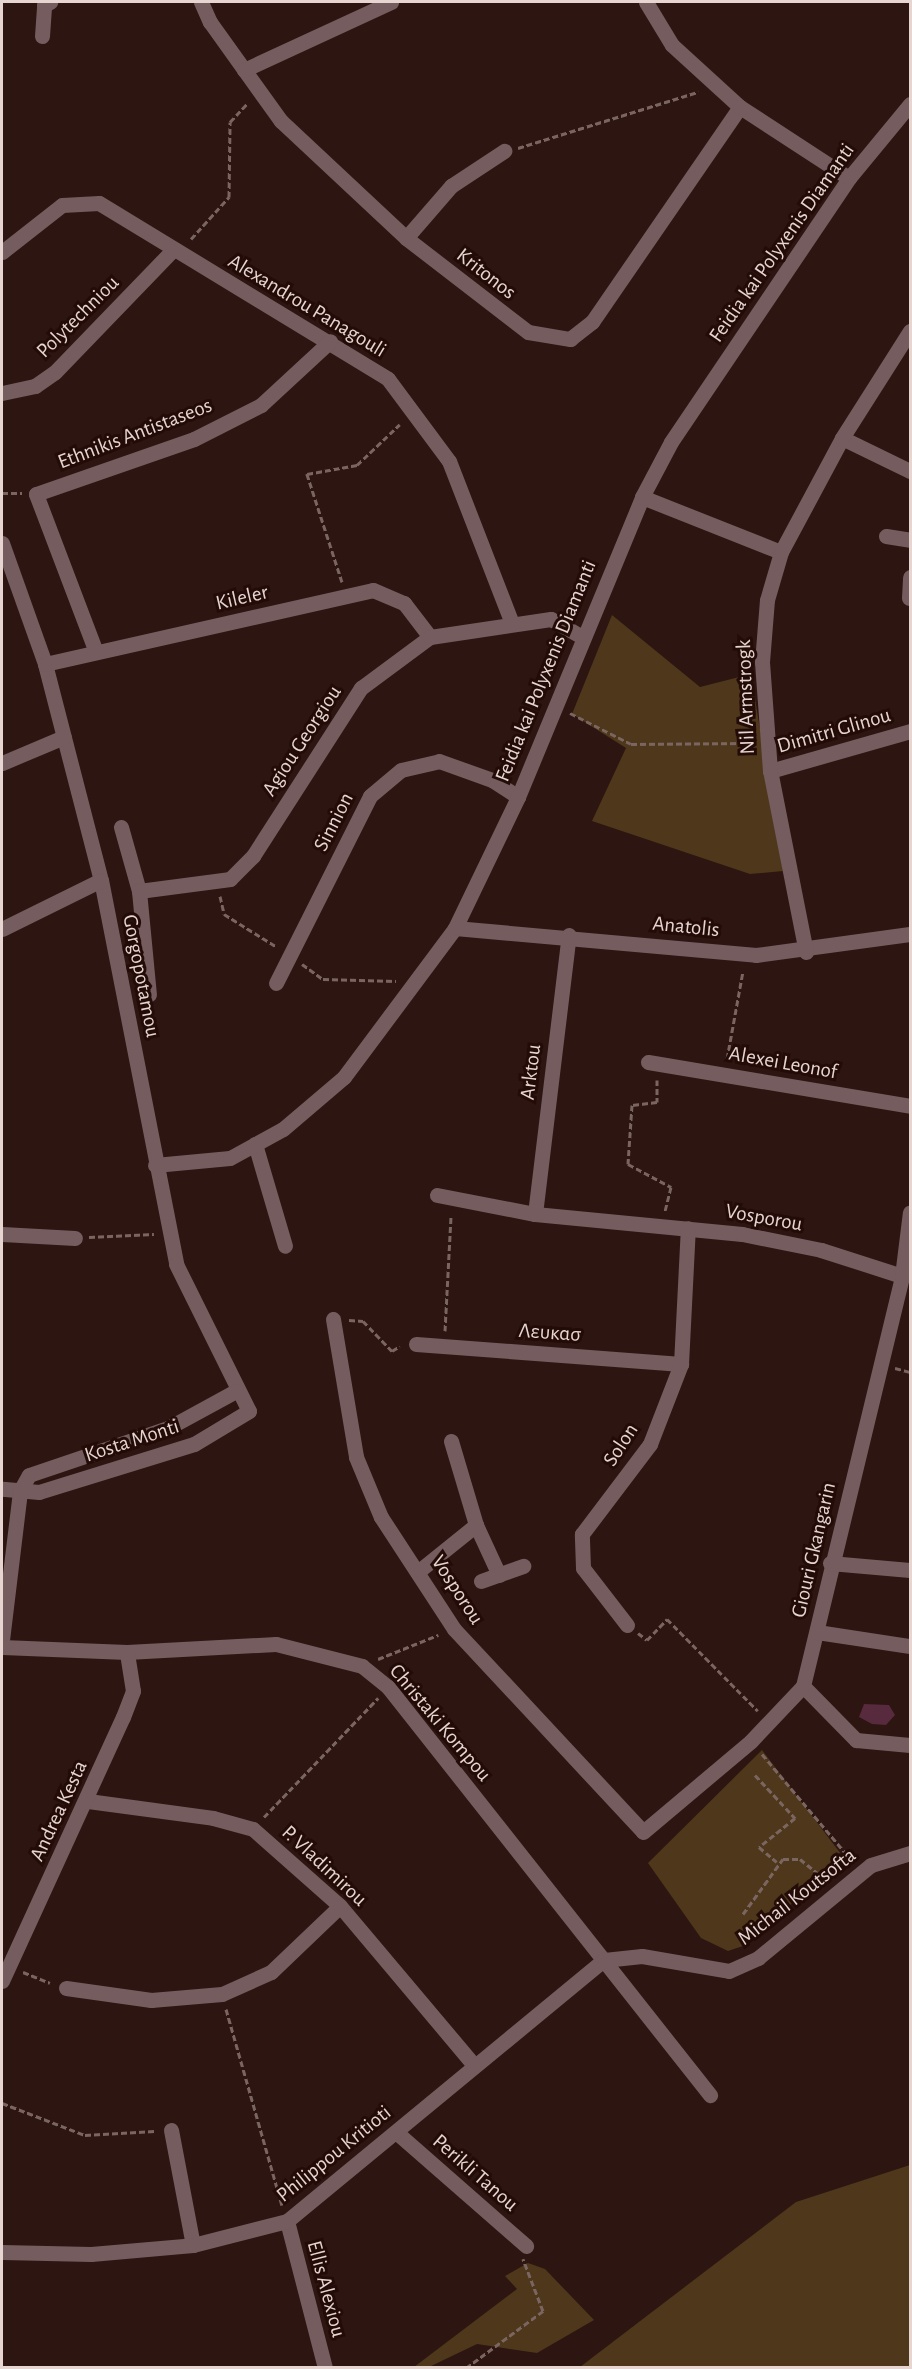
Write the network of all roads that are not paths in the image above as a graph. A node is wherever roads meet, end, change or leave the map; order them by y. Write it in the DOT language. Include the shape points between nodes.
graph roads {
  1 [pos="50,2"];
  2 [pos="201,2"];
  3 [pos="391,2"];
  4 [pos="646,2"];
  5 [pos="42,36"];
  6 [pos="244,70"];
  7 [pos="910,104"];
  8 [pos="740,107"];
  9 [pos="504,151"];
  10 [pos="849,178"];
  11 [pos="406,238"];
  12 [pos="2,252"];
  13 [pos="175,253"];
  14 [pos="910,331"];
  15 [pos="330,341"];
  16 [pos="2,393"];
  17 [pos="842,438"];
  18 [pos="910,471"];
  19 [pos="642,497"];
  20 [pos="886,536"];
  21 [pos="910,540"];
  22 [pos="2,543"];
  23 [pos="781,552"];
  24 [pos="910,577"];
  25 [pos="909,598"];
  26 [pos="511,621"];
  27 [pos="581,636"];
  28 [pos="430,637"];
  29 [pos="96,652"];
  30 [pos="45,664"];
  31 [pos="910,731"];
  32 [pos="64,737"];
  33 [pos="2,763"];
  34 [pos="770,771"];
  35 [pos="518,797"];
  36 [pos="121,827"];
  37 [pos="101,880"];
  38 [pos="139,891"];
  39 [pos="455,928"];
  40 [pos="2,929"];
  41 [pos="910,934"];
  42 [pos="569,935"];
  43 [pos="806,952"];
  44 [pos="276,983"];
  45 [pos="149,995"];
  46 [pos="653,1063"];
  47 [pos="910,1106"];
  48 [pos="255,1144"];
  49 [pos="155,1165"];
  50 [pos="445,1197"];
  51 [pos="910,1212"];
  52 [pos="535,1214"];
  53 [pos="688,1228"];
  54 [pos="2,1234"];
  55 [pos="75,1238"];
  56 [pos="285,1246"];
  57 [pos="902,1276"];
  58 [pos="333,1319"];
  59 [pos="416,1344"];
  60 [pos="681,1364"];
  61 [pos="236,1391"];
  62 [pos="249,1411"];
  63 [pos="452,1441"];
  64 [pos="2,1489"];
  65 [pos="20,1491"];
  66 [pos="476,1525"];
  67 [pos="830,1563"];
  68 [pos="523,1566"];
  69 [pos="420,1570"];
  70 [pos="910,1570"];
  71 [pos="499,1575"];
  72 [pos="481,1581"];
  73 [pos="627,1625"];
  74 [pos="817,1632"];
  75 [pos="2,1640"];
  76 [pos="910,1646"];
  77 [pos="2,1647"];
  78 [pos="127,1652"];
  79 [pos="802,1686"];
  80 [pos="910,1745"];
  81 [pos="88,1801"];
  82 [pos="643,1832"];
  83 [pos="910,1853"];
  84 [pos="340,1906"];
  85 [pos="604,1960"];
  86 [pos="4,1974"];
  87 [pos="66,1988"];
  88 [pos="472,2063"];
  89 [pos="710,2095"];
  90 [pos="171,2130"];
  91 [pos="396,2132"];
  92 [pos="287,2221"];
  93 [pos="193,2245"];
  94 [pos="526,2246"];
  95 [pos="2,2252"];
  96 [pos="325,2367"];
  1 -- 5 [label="street" via="44,4"];
  2 -- 6 [label="street, Kritonos"];
  3 -- 6 [label="street"];
  4 -- 8 [label="street" via="672,45"];
  6 -- 11 [label="street, Kritonos" via="281,121"];
  7 -- 10 [label="street, Feidia kai Polyxenis Diamanti"];
  8 -- 10 [label="street"];
  8 -- 11 [label="street, Kritonos" via="592,322 570,339 528,332"];
  9 -- 11 [label="street" via="451,186"];
  10 -- 19 [label="street, Feidia kai Polyxenis Diamanti" via="671,442"];
  12 -- 13 [label="street, Alexandrou Panagouli" via="62,205 82,200 99,203"];
  13 -- 15 [label="street, Alexandrou Panagouli"];
  13 -- 16 [label="street, Polytechniou" via="55,372 35,386"];
  14 -- 17 [label="street, Nil Armstrogk"];
  15 -- 26 [label="street, Alexandrou Panagouli" via="388,379 449,461"];
  15 -- 29 [label="street, Ethnikis Antistaseos" via="261,405 194,439 36,494"];
  17 -- 18 [label="street"];
  17 -- 23 [label="street, Nil Armstrogk"];
  19 -- 23 [label="street"];
  19 -- 27 [label="street, Feidia kai Polyxenis Diamanti"];
  20 -- 21 [label="street"];
  22 -- 30 [label="street, Gorgopotamou"];
  23 -- 34 [label="street, Nil Armstrogk" via="766,600 762,662"];
  24 -- 25 [label="street"];
  26 -- 27 [label="street, Agiou Georgiou" via="551,619"];
  26 -- 28 [label="street, Agiou Georgiou"];
  27 -- 35 [label="street, Feidia kai Polyxenis Diamanti"];
  28 -- 29 [label="street, Kileler" via="404,603 373,590"];
  28 -- 38 [label="street, Agiou Georgiou" via="361,688 253,856 230,879"];
  29 -- 30 [label="street, Kileler"];
  30 -- 32 [label="street, Gorgopotamou"];
  31 -- 34 [label="street, Dimitri Glinou"];
  32 -- 33 [label="street"];
  32 -- 37 [label="street, Gorgopotamou"];
  34 -- 43 [label="street, Nil Armstrogk"];
  35 -- 39 [label="street, Feidia kai Polyxenis Diamanti"];
  35 -- 44 [label="street, Sinnion" via="492,780 440,761 401,770 370,796"];
  36 -- 38 [label="street"];
  37 -- 40 [label="street"];
  37 -- 49 [label="street, Gorgopotamou"];
  38 -- 45 [label="street"];
  39 -- 42 [label="street, Anatolis"];
  39 -- 48 [label="street, Feidia kai Polyxenis Diamanti" via="344,1077 283,1129"];
  41 -- 43 [label="street, Anatolis"];
  42 -- 43 [label="street, Anatolis" via="746,954"];
  42 -- 52 [label="street, Arktou"];
  46 -- 47 [label="street, Alexei Leonof"];
  48 -- 49 [label="street, Feidia kai Polyxenis Diamanti" via="230,1158"];
  48 -- 56 [label="street"];
  49 -- 61 [label="street, Gorgopotamou" via="176,1264"];
  50 -- 52 [label="street, Vosporou"];
  51 -- 57 [label="street, Giouri Gkangarin"];
  52 -- 53 [label="street, Vosporou"];
  53 -- 57 [label="street, Vosporou" via="821,1250"];
  53 -- 60 [label="street, Solon"];
  54 -- 55 [label="street"];
  57 -- 67 [label="street, Giouri Gkangarin"];
  58 -- 69 [label="street, Vosporou" via="356,1457 381,1517"];
  59 -- 60 [label="street, Λευκασ"];
  60 -- 73 [label="street, Solon" via="650,1444 582,1534 583,1568"];
  61 -- 62 [label="street, Gorgopotamou"];
  61 -- 65 [label="street, Kosta Monti" via="168,1428 29,1475"];
  62 -- 65 [label="street, Kosta Monti" via="194,1443 39,1492"];
  63 -- 66 [label="street"];
  64 -- 65 [label="street, Kosta Monti"];
  65 -- 75 [label="street"];
  66 -- 69 [label="street"];
  66 -- 71 [label="street"];
  67 -- 70 [label="street"];
  67 -- 74 [label="street, Giouri Gkangarin"];
  68 -- 71 [label="street"];
  69 -- 82 [label="street, Vosporou" via="454,1629"];
  71 -- 72 [label="street"];
  74 -- 76 [label="street"];
  74 -- 79 [label="street, Giouri Gkangarin"];
  77 -- 78 [label="street, Christaki Kompou"];
  78 -- 81 [label="street, Andrea Kesta" via="133,1691"];
  78 -- 85 [label="street, Christaki Kompou" via="276,1644 362,1666 388,1687"];
  79 -- 80 [label="street" via="856,1740"];
  79 -- 82 [label="street, Giouri Gkangarin" via="751,1741"];
  81 -- 84 [label="street, P. Vladimirou" via="213,1818 253,1829"];
  81 -- 86 [label="street, Andrea Kesta"];
  83 -- 85 [label="street, Michail Koutsofta" via="864,1873 758,1958 729,1971 642,1956"];
  84 -- 87 [label="street" via="271,1972 222,1994 151,2000"];
  84 -- 88 [label="street, P. Vladimirou"];
  85 -- 88 [label="street, Philippou Kritioti"];
  85 -- 89 [label="street, Christaki Kompou"];
  88 -- 91 [label="street, Philippou Kritioti"];
  90 -- 93 [label="street"];
  91 -- 92 [label="street, Philippou Kritioti"];
  91 -- 94 [label="street, Perikli Tanou"];
  92 -- 93 [label="street, Philippou Kritioti"];
  92 -- 96 [label="street, Ellis Alexiou"];
  93 -- 95 [label="street, Philippou Kritioti" via="90,2254"];
}
